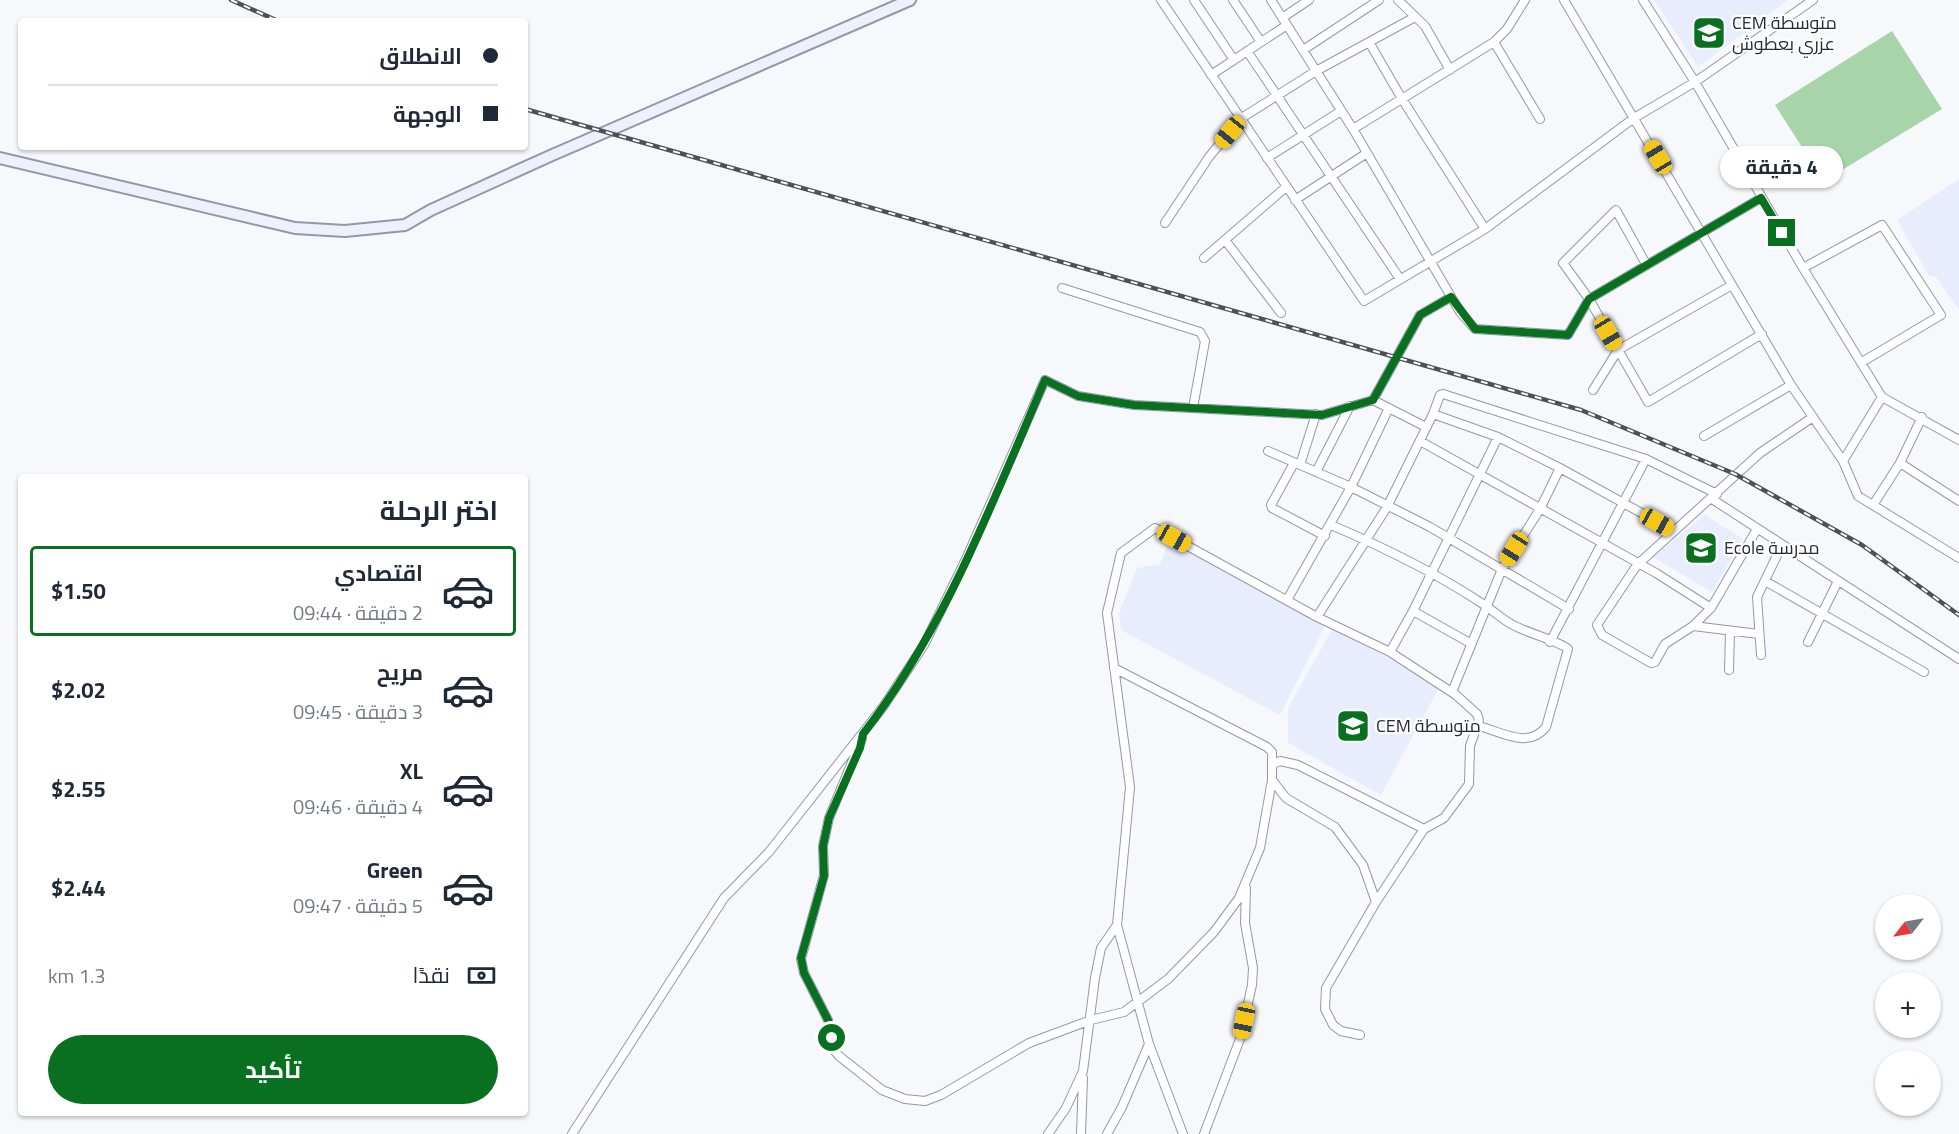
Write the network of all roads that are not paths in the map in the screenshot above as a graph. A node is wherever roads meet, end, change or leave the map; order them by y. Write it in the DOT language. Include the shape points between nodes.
graph roads {
  1 [pos="910,0"];
  2 [pos="1161,0"];
  3 [pos="1194,0"];
  4 [pos="1233,0"];
  5 [pos="1271,0"];
  6 [pos="1309,0"];
  7 [pos="1379,0"];
  8 [pos="1398,0"];
  9 [pos="1525,0"];
  10 [pos="1564,0"];
  11 [pos="1643,0"];
  12 [pos="1813,0"];
  13 [pos="1415,17"];
  14 [pos="1284,21"];
  15 [pos="1261,42"];
  16 [pos="1369,42"];
  17 [pos="1494,42"];
  18 [pos="1303,50"];
  19 [pos="1247,51"];
  20 [pos="1234,60"];
  21 [pos="1450,70"];
  22 [pos="1316,71"];
  23 [pos="1211,75"];
  24 [pos="1695,82"];
  25 [pos="1277,96"];
  26 [pos="1402,99"];
  27 [pos="1341,111"];
  28 [pos="1540,118"];
  29 [pos="1634,118"];
  30 [pos="1240,119"];
  31 [pos="1353,129"];
  32 [pos="1304,135"];
  33 [pos="1366,153"];
  34 [pos="0,158"];
  35 [pos="1267,159"];
  36 [pos="1331,177"];
  37 [pos="1286,186"];
  38 [pos="1761,198"];
  39 [pos="1295,200"];
  40 [pos="1165,223"];
  41 [pos="1485,229"];
  42 [pos="1704,234"];
  43 [pos="1225,240"];
  44 [pos="1204,258"];
  45 [pos="1430,261"];
  46 [pos="1646,264"];
  47 [pos="1803,268"];
  48 [pos="1400,279"];
  49 [pos="1732,285"];
  50 [pos="1062,288"];
  51 [pos="1451,297"];
  52 [pos="1589,299"];
  53 [pos="1281,313"];
  54 [pos="1762,334"];
  55 [pos="1618,350"];
  56 [pos="1862,362"];
  57 [pos="1791,385"];
  58 [pos="1593,390"];
  59 [pos="1882,397"];
  60 [pos="1373,400"];
  61 [pos="1350,406"];
  62 [pos="1193,408"];
  63 [pos="1389,408"];
  64 [pos="1316,414"];
  65 [pos="1433,414"];
  66 [pos="1813,417"];
  67 [pos="1922,417"];
  68 [pos="1426,427"];
  69 [pos="1704,436"];
  70 [pos="1498,437"];
  71 [pos="1959,440"];
  72 [pos="1420,441"];
  73 [pos="1268,451"];
  74 [pos="1646,459"];
  75 [pos="1843,461"];
  76 [pos="1900,463"];
  77 [pos="1297,464"];
  78 [pos="1560,468"];
  79 [pos="1316,472"];
  80 [pos="1479,475"];
  81 [pos="1351,488"];
  82 [pos="1715,496"];
  83 [pos="1959,501"];
  84 [pos="1623,503"];
  85 [pos="1873,505"];
  86 [pos="1387,507"];
  87 [pos="1540,509"];
  88 [pos="1331,525"];
  89 [pos="1757,529"];
  90 [pos="1674,531"];
  91 [pos="1325,536"];
  92 [pos="1448,537"];
  93 [pos="1365,539"];
  94 [pos="1601,544"];
  95 [pos="1782,545"];
  96 [pos="1959,558"];
  97 [pos="1637,565"];
  98 [pos="1502,569"];
  99 [pos="1430,574"];
  100 [pos="1765,580"];
  101 [pos="1838,581"];
  102 [pos="1287,600"];
  103 [pos="1485,605"];
  104 [pos="1711,608"];
  105 [pos="1569,609"];
  106 [pos="1413,611"];
  107 [pos="1822,614"];
  108 [pos="1317,617"];
  109 [pos="1693,626"];
  110 [pos="1730,631"];
  111 [pos="1760,634"];
  112 [pos="1550,642"];
  113 [pos="1808,642"];
  114 [pos="1470,643"];
  115 [pos="1390,652"];
  116 [pos="1761,655"];
  117 [pos="1959,659"];
  118 [pos="1114,668"];
  119 [pos="1729,670"];
  120 [pos="1924,672"];
  121 [pos="1452,692"];
  122 [pos="1479,726"];
  123 [pos="863,734"];
  124 [pos="1273,764"];
  125 [pos="1272,780"];
  126 [pos="1424,829"];
  127 [pos="1247,883"];
  128 [pos="1376,903"];
  129 [pos="1117,925"];
  130 [pos="1137,1004"];
  131 [pos="1091,1020"];
  132 [pos="1360,1035"];
  133 [pos="1149,1044"];
  134 [pos="1083,1071"];
  135 [pos="572,1134"];
  136 [pos="1047,1134"];
  137 [pos="1081,1134"];
  138 [pos="1107,1134"];
  139 [pos="1183,1134"];
  140 [pos="1204,1134"];
  1 -- 34 [label="street" via="550,156 405,225 345,231 295,228"];
  2 -- 23 [label="street"];
  3 -- 20 [label="street"];
  4 -- 15 [label="street"];
  5 -- 14 [label="street"];
  6 -- 14 [label="street"];
  7 -- 18 [label="street"];
  8 -- 13 [label="street"];
  9 -- 17 [label="street"];
  10 -- 29 [label="street"];
  11 -- 24 [label="street"];
  12 -- 24 [label="street"];
  13 -- 16 [label="street"];
  13 -- 21 [label="street" via="1425,26"];
  14 -- 15 [label="street"];
  14 -- 18 [label="street"];
  15 -- 19 [label="street"];
  16 -- 22 [label="street"];
  16 -- 26 [label="street"];
  17 -- 21 [label="street"];
  17 -- 28 [label="street"];
  18 -- 22 [label="street"];
  19 -- 20 [label="street"];
  19 -- 25 [label="street"];
  20 -- 23 [label="street"];
  21 -- 26 [label="street"];
  22 -- 25 [label="street"];
  22 -- 27 [label="street"];
  23 -- 30 [label="street"];
  24 -- 29 [label="street"];
  24 -- 38 [label="street"];
  25 -- 30 [label="street"];
  25 -- 32 [label="street"];
  26 -- 31 [label="street"];
  26 -- 41 [label="street"];
  27 -- 31 [label="street"];
  27 -- 32 [label="street"];
  29 -- 41 [label="street"];
  29 -- 42 [label="street"];
  30 -- 35 [label="street"];
  30 -- 40 [label="street"];
  31 -- 33 [label="street"];
  32 -- 35 [label="street"];
  32 -- 36 [label="street"];
  33 -- 36 [label="street"];
  33 -- 45 [label="street"];
  35 -- 37 [label="street"];
  36 -- 39 [label="street"];
  36 -- 48 [label="street"];
  37 -- 39 [label="street"];
  37 -- 43 [label="street"];
  38 -- 42 [label="street"];
  38 -- 47 [label="street"];
  39 -- 48 [label="street" via="1364,301"];
  41 -- 45 [label="street"];
  42 -- 46 [label="street"];
  42 -- 49 [label="street"];
  43 -- 44 [label="street"];
  43 -- 53 [label="street"];
  45 -- 48 [label="street"];
  45 -- 51 [label="street"];
  46 -- 52 [label="street"];
  46 -- 52 [label="street" via="1616,210 1563,263"];
  47 -- 56 [label="street"];
  47 -- 56 [label="street" via="1882,225 1941,315"];
  49 -- 54 [label="street"];
  49 -- 55 [label="street"];
  50 -- 62 [label="street" via="1200,332 1205,341"];
  51 -- 52 [label="street" via="1475,329 1568,335"];
  51 -- 60 [label="street" via="1420,315"];
  52 -- 55 [label="street"];
  54 -- 55 [label="street" via="1648,402"];
  54 -- 57 [label="street"];
  55 -- 58 [label="street"];
  56 -- 59 [label="street"];
  57 -- 66 [label="street"];
  57 -- 69 [label="street"];
  59 -- 67 [label="street"];
  59 -- 75 [label="street"];
  60 -- 61 [label="street"];
  60 -- 63 [label="street"];
  61 -- 64 [label="street"];
  61 -- 79 [label="street"];
  62 -- 64 [label="street"];
  62 -- 123 [label="street" via="1134,405 1078,396 1045,380 924,645"];
  63 -- 68 [label="street"];
  63 -- 81 [label="street"];
  64 -- 77 [label="street"];
  65 -- 68 [label="street"];
  65 -- 70 [label="street"];
  65 -- 74 [label="street" via="1443,394"];
  66 -- 75 [label="street"];
  66 -- 82 [label="street" via="1760,453"];
  67 -- 71 [label="street"];
  67 -- 76 [label="street"];
  68 -- 72 [label="street"];
  70 -- 78 [label="street"];
  70 -- 80 [label="street"];
  72 -- 80 [label="street"];
  72 -- 86 [label="street"];
  73 -- 77 [label="street"];
  74 -- 82 [label="street"];
  74 -- 84 [label="street"];
  75 -- 85 [label="street" via="1858,496"];
  76 -- 83 [label="street"];
  76 -- 85 [label="street"];
  77 -- 79 [label="street"];
  77 -- 91 [label="street" via="1272,508"];
  78 -- 84 [label="street"];
  78 -- 87 [label="street"];
  79 -- 81 [label="street"];
  80 -- 87 [label="street"];
  80 -- 92 [label="street"];
  81 -- 86 [label="street"];
  81 -- 88 [label="street"];
  82 -- 89 [label="street"];
  82 -- 90 [label="street"];
  84 -- 90 [label="street"];
  84 -- 94 [label="street"];
  85 -- 96 [label="street"];
  86 -- 92 [label="street"];
  86 -- 93 [label="street"];
  87 -- 94 [label="street"];
  87 -- 98 [label="street"];
  88 -- 91 [label="street"];
  88 -- 93 [label="street"];
  89 -- 95 [label="street"];
  89 -- 104 [label="street"];
  90 -- 97 [label="street"];
  91 -- 102 [label="street"];
  92 -- 98 [label="street"];
  92 -- 99 [label="street"];
  93 -- 99 [label="street"];
  93 -- 108 [label="street"];
  94 -- 97 [label="street"];
  94 -- 105 [label="street"];
  95 -- 100 [label="street"];
  95 -- 101 [label="street"];
  97 -- 104 [label="street"];
  97 -- 109 [label="street" via="1597,625 1602,635 1652,663 1665,644"];
  98 -- 103 [label="street"];
  98 -- 105 [label="street"];
  99 -- 103 [label="street"];
  99 -- 106 [label="street"];
  100 -- 107 [label="street"];
  100 -- 111 [label="street" via="1757,597"];
  101 -- 107 [label="street"];
  101 -- 117 [label="street"];
  102 -- 108 [label="street"];
  102 -- 118 [label="street" via="1155,528 1121,553 1107,613"];
  103 -- 112 [label="street" via="1498,617"];
  103 -- 114 [label="street"];
  104 -- 109 [label="street"];
  105 -- 112 [label="street"];
  106 -- 114 [label="street"];
  106 -- 115 [label="street"];
  107 -- 113 [label="street"];
  107 -- 120 [label="street"];
  108 -- 115 [label="street"];
  109 -- 110 [label="street"];
  110 -- 111 [label="street"];
  110 -- 119 [label="street"];
  111 -- 116 [label="street"];
  112 -- 122 [label="street" via="1564,645 1568,652 1546,727 1527,740"];
  114 -- 121 [label="street"];
  115 -- 121 [label="street"];
  118 -- 124 [label="street" via="1260,742 1272,752"];
  118 -- 129 [label="street" via="1130,787"];
  121 -- 122 [label="street" via="1477,714"];
  122 -- 126 [label="street" via="1470,746 1469,784 1444,818"];
  123 -- 131 [label="street" via="829,818 823,846 824,876 801,958 804,973 828,1020 833,1049 882,1090 905,1099 925,1101 1029,1043"];
  123 -- 135 [label="street" via="769,852 724,898"];
  124 -- 125 [label="street"];
  124 -- 126 [label="street" via="1280,761 1298,765"];
  125 -- 127 [label="street" via="1260,848"];
  125 -- 128 [label="street" via="1286,798 1335,827 1363,865"];
  126 -- 128 [label="street"];
  127 -- 130 [label="street" via="1214,933"];
  127 -- 140 [label="street" via="1245,923 1252,985 1240,1039"];
  128 -- 132 [label="street" via="1330,978 1324,997 1333,1025"];
  129 -- 130 [label="street"];
  129 -- 131 [label="street" via="1101,948"];
  130 -- 131 [label="street" via="1124,1012"];
  130 -- 133 [label="street"];
  131 -- 134 [label="street"];
  133 -- 138 [label="street"];
  133 -- 139 [label="street"];
  134 -- 136 [label="street" via="1066,1108"];
  134 -- 137 [label="street"];
}
